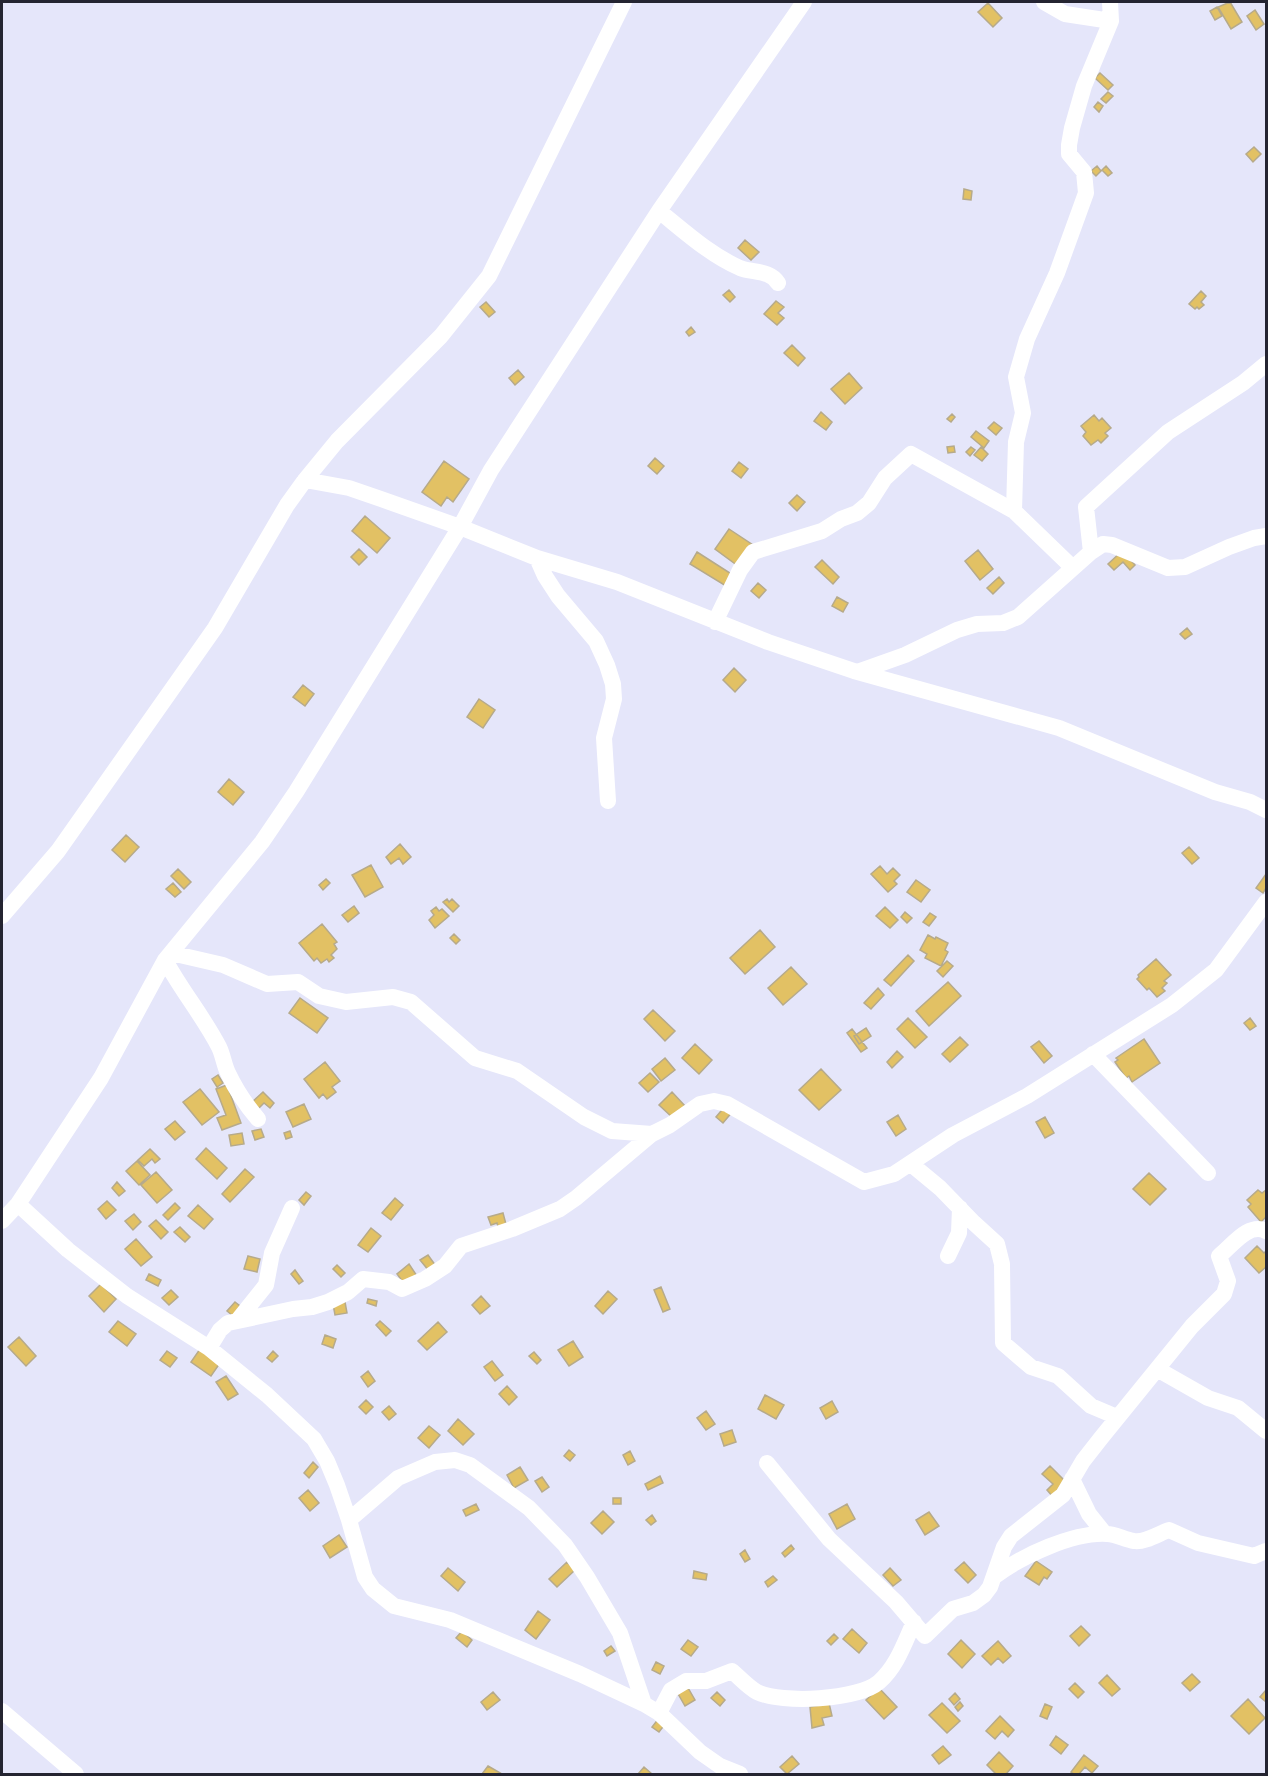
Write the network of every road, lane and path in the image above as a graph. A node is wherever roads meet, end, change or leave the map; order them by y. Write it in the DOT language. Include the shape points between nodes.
graph roads {
  1 [pos="624,2"];
  2 [pos="804,2"];
  3 [pos="1044,2"];
  4 [pos="1110,2"];
  5 [pos="1111,21"];
  6 [pos="659,211"];
  7 [pos="778,283"];
  8 [pos="1266,364"];
  9 [pos="305,480"];
  10 [pos="1014,511"];
  11 [pos="460,527"];
  12 [pos="1266,536"];
  13 [pos="1091,552"];
  14 [pos="537,558"];
  15 [pos="1073,568"];
  16 [pos="715,622"];
  17 [pos="860,671"];
  18 [pos="608,801"];
  19 [pos="1266,810"];
  20 [pos="1266,902"];
  21 [pos="2,916"];
  22 [pos="168,957"];
  23 [pos="1093,1054"];
  24 [pos="258,1119"];
  25 [pos="652,1134"];
  26 [pos="911,1164"];
  27 [pos="1208,1173"];
  28 [pos="18,1204"];
  29 [pos="292,1208"];
  30 [pos="960,1208"];
  31 [pos="2,1221"];
  32 [pos="1266,1231"];
  33 [pos="948,1256"];
  34 [pos="238,1320"];
  35 [pos="209,1348"];
  36 [pos="1157,1369"];
  37 [pos="1117,1417"];
  38 [pos="1266,1431"];
  39 [pos="767,1463"];
  40 [pos="1072,1479"];
  41 [pos="349,1520"];
  42 [pos="1105,1534"];
  43 [pos="1266,1551"];
  44 [pos="995,1576"];
  45 [pos="914,1622"];
  46 [pos="644,1704"];
  47 [pos="2,1711"];
  48 [pos="659,1713"];
  49 [pos="76,1774"];
  50 [pos="740,1774"];
  1 -- 9 [label="street" via="489,276 441,336 337,441"];
  2 -- 6 [label="street"];
  3 -- 5 [label="street" via="1065,14"];
  4 -- 5 [label="street"];
  5 -- 10 [label="street" via="1084,86 1069,144 1069,153 1084,172 1086,193 1057,273 1027,339 1016,377 1023,413 1016,442"];
  6 -- 7 [label="street" via="718,256 742,269 768,274"];
  6 -- 11 [label="street" via="491,470"];
  8 -- 13 [label="street" via="1243,384 1168,432 1086,507"];
  9 -- 11 [label="street" via="348,488"];
  9 -- 21 [label="street" via="208,638 58,851"];
  10 -- 15 [label="street"];
  10 -- 16 [label="street" via="911,454 856,513 822,531 753,552"];
  11 -- 14 [label="street"];
  11 -- 22 [label="street" via="296,792 262,842"];
  12 -- 13 [label="street" via="1185,567 1168,568 1112,544 1103,544"];
  13 -- 15 [label="street"];
  14 -- 16 [label="street" via="616,582"];
  14 -- 18 [label="street" via="558,596 596,641 610,674 614,699 604,738"];
  15 -- 17 [label="street" via="1018,617 957,630"];
  16 -- 17 [label="street"];
  17 -- 19 [label="street" via="1059,728"];
  20 -- 23 [label="street" via="1216,970 1172,1005"];
  22 -- 24 [label="street" via="177,984 189,996 219,1047 238,1092"];
  22 -- 25 [label="street" via="223,965 267,984 298,982 319,996 346,1002 393,997 411,1002 475,1058 517,1071 584,1118 612,1131"];
  22 -- 28 [label="street" via="101,1078"];
  23 -- 26 [label="street" via="1027,1096 953,1135"];
  23 -- 27 [label="street"];
  25 -- 26 [label="street" via="700,1104 714,1101 741,1111 864,1182 894,1174"];
  25 -- 34 [label="street" via="560,1209 461,1246 445,1266 416,1283 402,1288 363,1279 328,1302"];
  26 -- 30 [label="street"];
  28 -- 31 [label="street"];
  28 -- 35 [label="street" via="68,1250 128,1296"];
  29 -- 34 [label="street" via="272,1253 266,1285"];
  30 -- 33 [label="street" via="958,1233"];
  30 -- 37 [label="street" via="997,1244 1002,1264 1003,1343 1031,1367 1058,1376 1091,1406"];
  32 -- 36 [label="street" via="1248,1231 1219,1256 1228,1281 1224,1294"];
  34 -- 35 [label="street" via="220,1330"];
  35 -- 41 [label="street" via="314,1439 327,1461"];
  36 -- 37 [label="street"];
  36 -- 38 [label="street" via="1208,1398 1238,1408"];
  37 -- 40 [label="street"];
  39 -- 45 [label="street" via="829,1539"];
  40 -- 42 [label="street" via="1089,1514"];
  40 -- 44 [label="street" via="1054,1504 1011,1536"];
  41 -- 46 [label="street" via="365,1577 394,1606 450,1620"];
  41 -- 46 [label="street" via="398,1478 435,1462 455,1460 471,1465 529,1508 570,1553 620,1633"];
  42 -- 43 [label="street" via="1137,1542 1169,1530 1198,1543 1254,1556"];
  42 -- 44 [label="street" via="1051,1545"];
  44 -- 45 [label="street" via="984,1595 973,1604 953,1609 925,1636"];
  45 -- 48 [label="street" via="901,1654 877,1684 847,1694 785,1699 757,1692 732,1671 706,1681 686,1681 671,1690"];
  46 -- 48 [label="street"];
  47 -- 49 [label="street"];
  48 -- 50 [label="street" via="700,1752"];
}
